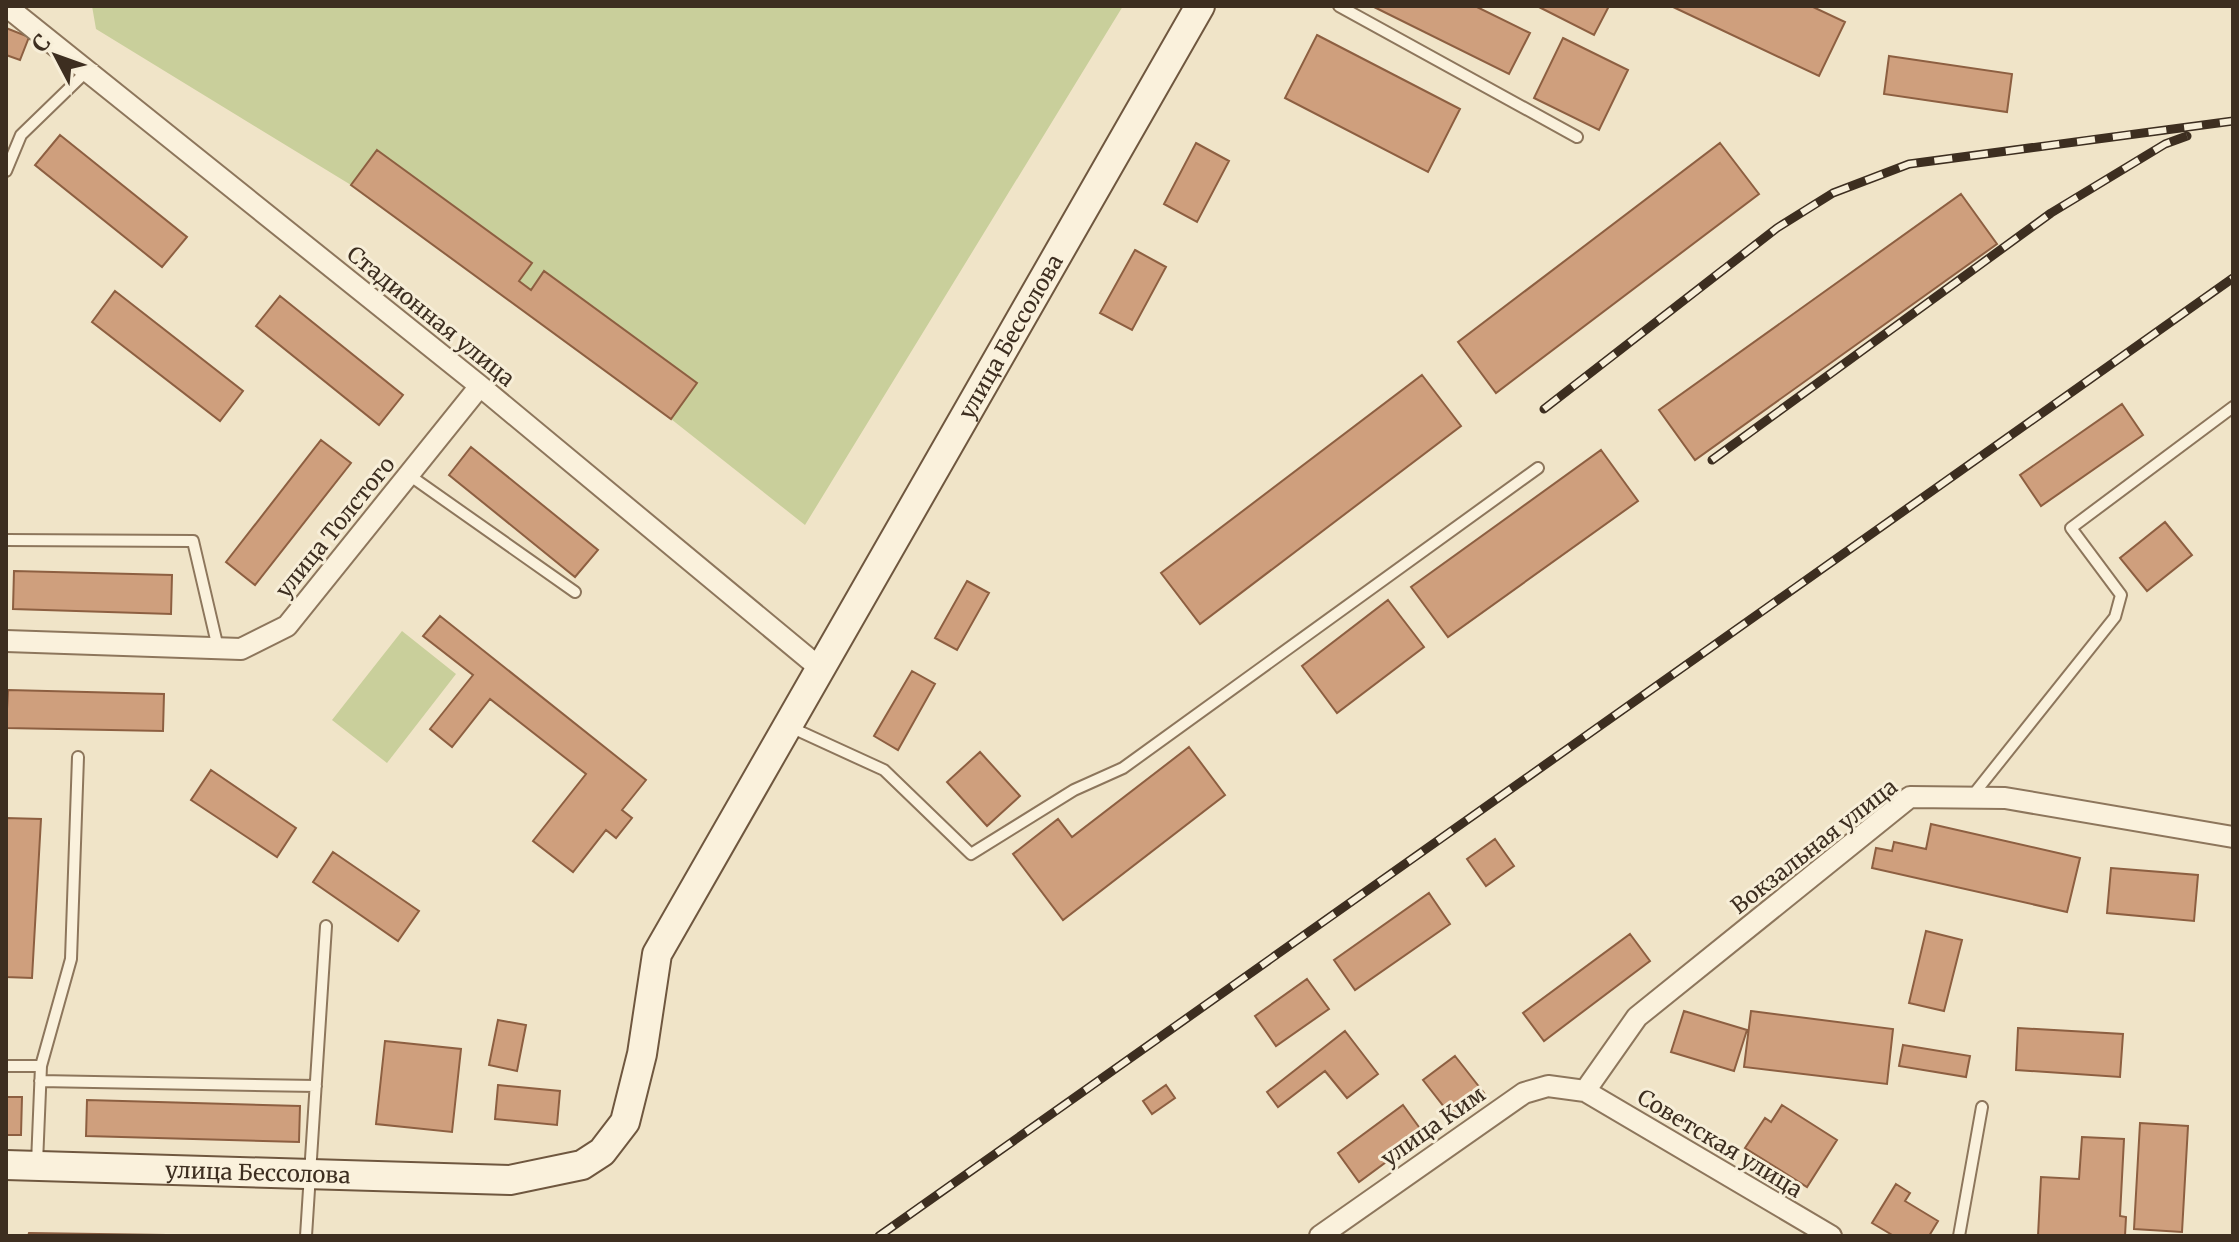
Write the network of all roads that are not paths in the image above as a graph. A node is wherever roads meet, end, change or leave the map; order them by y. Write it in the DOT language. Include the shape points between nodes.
graph roads {
  1 [pos="6,6"];
  2 [pos="1200,6"];
  3 [pos="1339,6"];
  4 [pos="88,70"];
  5 [pos="1577,137"];
  6 [pos="10,151"];
  7 [pos="6,171"];
  8 [pos="480,386"];
  9 [pos="2233,407"];
  10 [pos="1538,468"];
  11 [pos="409,475"];
  12 [pos="6,540"];
  13 [pos="575,592"];
  14 [pos="6,641"];
  15 [pos="218,648"];
  16 [pos="821,669"];
  17 [pos="788,726"];
  18 [pos="78,757"];
  19 [pos="1973,795"];
  20 [pos="2233,837"];
  21 [pos="326,926"];
  22 [pos="6,1066"];
  23 [pos="41,1066"];
  24 [pos="40,1081"];
  25 [pos="316,1086"];
  26 [pos="1585,1091"];
  27 [pos="1982,1107"];
  28 [pos="6,1165"];
  29 [pos="37,1165"];
  30 [pos="310,1175"];
  31 [pos="306,1236"];
  32 [pos="1320,1236"];
  33 [pos="1831,1236"];
  34 [pos="1959,1236"];
  1 -- 4 [label="street, Стадионная улица"];
  2 -- 16 [label="main road, улица Бессолова"];
  3 -- 5 [label="lane"];
  4 -- 6 [label="lane"];
  4 -- 8 [label="street, Стадионная улица"];
  6 -- 7 [label="lane"];
  8 -- 11 [label="street, улица Толстого"];
  8 -- 16 [label="street, Стадионная улица"];
  9 -- 19 [label="lane" via="2071,528 2121,595 2115,617"];
  10 -- 17 [label="lane" via="1123,768 1074,790 971,854 884,770"];
  11 -- 13 [label="lane"];
  11 -- 15 [label="street, улица Толстого" via="287,626 241,649"];
  12 -- 15 [label="lane" via="193,541"];
  14 -- 15 [label="street, улица Толстого"];
  16 -- 17 [label="main road, улица Бессолова"];
  17 -- 30 [label="main road, улица Бессолова" via="657,954 625,1122 602,1152 582,1165 510,1180"];
  18 -- 23 [label="lane" via="71,959"];
  19 -- 20 [label="street, Вокзальная улица"];
  19 -- 26 [label="street, Вокзальная улица" via="1910,797 1637,1017"];
  21 -- 25 [label="lane"];
  22 -- 23 [label="lane"];
  23 -- 24 [label="lane"];
  24 -- 25 [label="lane"];
  24 -- 29 [label="lane"];
  25 -- 30 [label="lane"];
  26 -- 32 [label="street, улица Ким" via="1565,1085 1524,1093"];
  26 -- 33 [label="street, Советская улица"];
  27 -- 34 [label="lane"];
  28 -- 29 [label="main road, улица Бессолова"];
  29 -- 30 [label="main road, улица Бессолова"];
  30 -- 31 [label="lane"];
}
